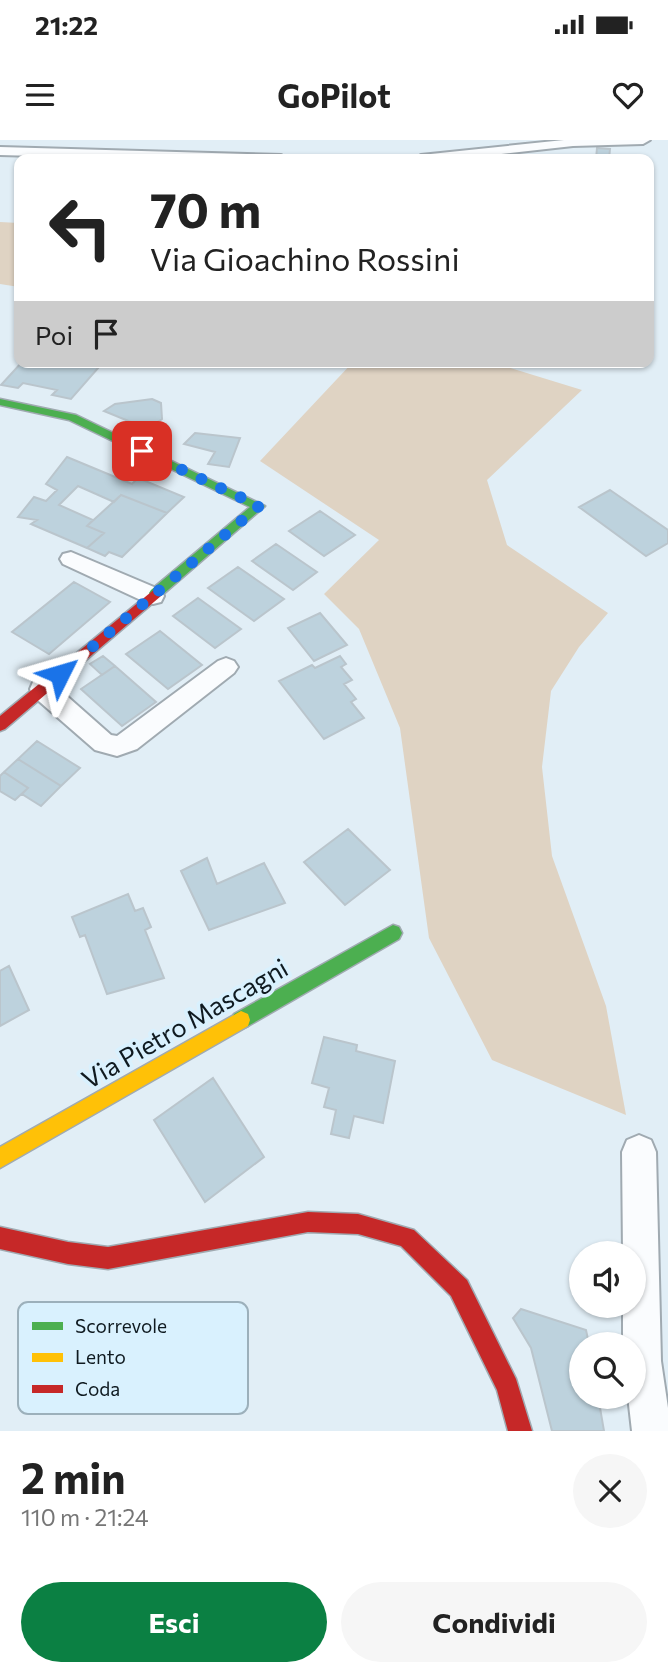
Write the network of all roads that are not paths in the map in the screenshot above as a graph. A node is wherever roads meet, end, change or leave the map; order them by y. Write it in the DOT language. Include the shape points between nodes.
graph roads {
  1 [pos="643,140"];
  2 [pos="573,141"];
  3 [pos="463,154"];
  4 [pos="0,402"];
  5 [pos="71,559"];
  6 [pos="152,596"];
  7 [pos="226,667"];
  8 [pos="41,689"];
  9 [pos="0,725"];
  10 [pos="393,933"];
  11 [pos="639,1152"];
  12 [pos="0,1158"];
  13 [pos="0,1238"];
  14 [pos="520,1431"];
  15 [pos="652,1431"];
  1 -- 2 [label="street"];
  2 -- 3 [label="street"];
  4 -- 6 [label="street" via="72,417 259,506"];
  5 -- 6 [label="street"];
  6 -- 8 [label="street"];
  7 -- 8 [label="street" via="117,746 104,743"];
  8 -- 9 [label="street"];
  10 -- 12 [label="street, Via Pietro Mascagni"];
  11 -- 15 [label="street" via="642,1361"];
  13 -- 14 [label="street" via="108,1258 308,1222 358,1224 407,1237 458,1289 508,1387"];
}
